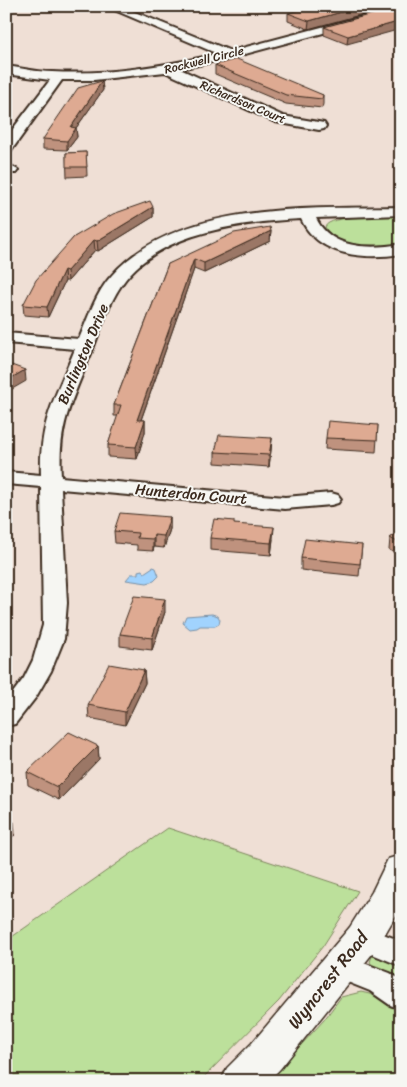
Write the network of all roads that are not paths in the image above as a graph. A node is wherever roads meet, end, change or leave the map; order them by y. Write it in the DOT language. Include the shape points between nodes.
graph roads {
  1 [pos="110,6"];
  2 [pos="395,6"];
  3 [pos="229,54"];
  4 [pos="170,69"];
  5 [pos="6,70"];
  6 [pos="58,77"];
  7 [pos="319,126"];
  8 [pos="6,148"];
  9 [pos="401,211"];
  10 [pos="307,215"];
  11 [pos="401,249"];
  12 [pos="6,338"];
  13 [pos="86,346"];
  14 [pos="6,478"];
  15 [pos="50,482"];
  16 [pos="331,499"];
  17 [pos="6,718"];
  18 [pos="401,869"];
  19 [pos="363,938"];
  20 [pos="401,954"];
  21 [pos="340,966"];
  22 [pos="401,996"];
  23 [pos="241,1081"];
  1 -- 3 [label="street"];
  2 -- 3 [label="street, Rockwell Circle" via="368,18"];
  3 -- 4 [label="street, Rockwell Circle"];
  4 -- 6 [label="street, Rockwell Circle" via="113,76"];
  4 -- 7 [label="street, Richardson Court" via="280,119"];
  5 -- 6 [label="street, Rockwell Circle"];
  6 -- 8 [label="street"];
  9 -- 10 [label="street, Burlington Drive"];
  10 -- 11 [label="street" via="319,236 334,244 372,251"];
  10 -- 13 [label="street, Burlington Drive" via="252,218 204,228 149,251 117,279"];
  12 -- 13 [label="street"];
  13 -- 15 [label="street, Burlington Drive" via="53,426"];
  14 -- 15 [label="street, Hunterdon Court"];
  15 -- 16 [label="street, Hunterdon Court" via="285,502"];
  15 -- 17 [label="street, Burlington Drive" via="56,618 37,676"];
  18 -- 19 [label="street, Wyncrest Road"];
  19 -- 20 [label="street"];
  19 -- 21 [label="street, Wyncrest Road"];
  21 -- 22 [label="street" via="380,982"];
  21 -- 23 [label="street, Wyncrest Road" via="266,1056"];
}
